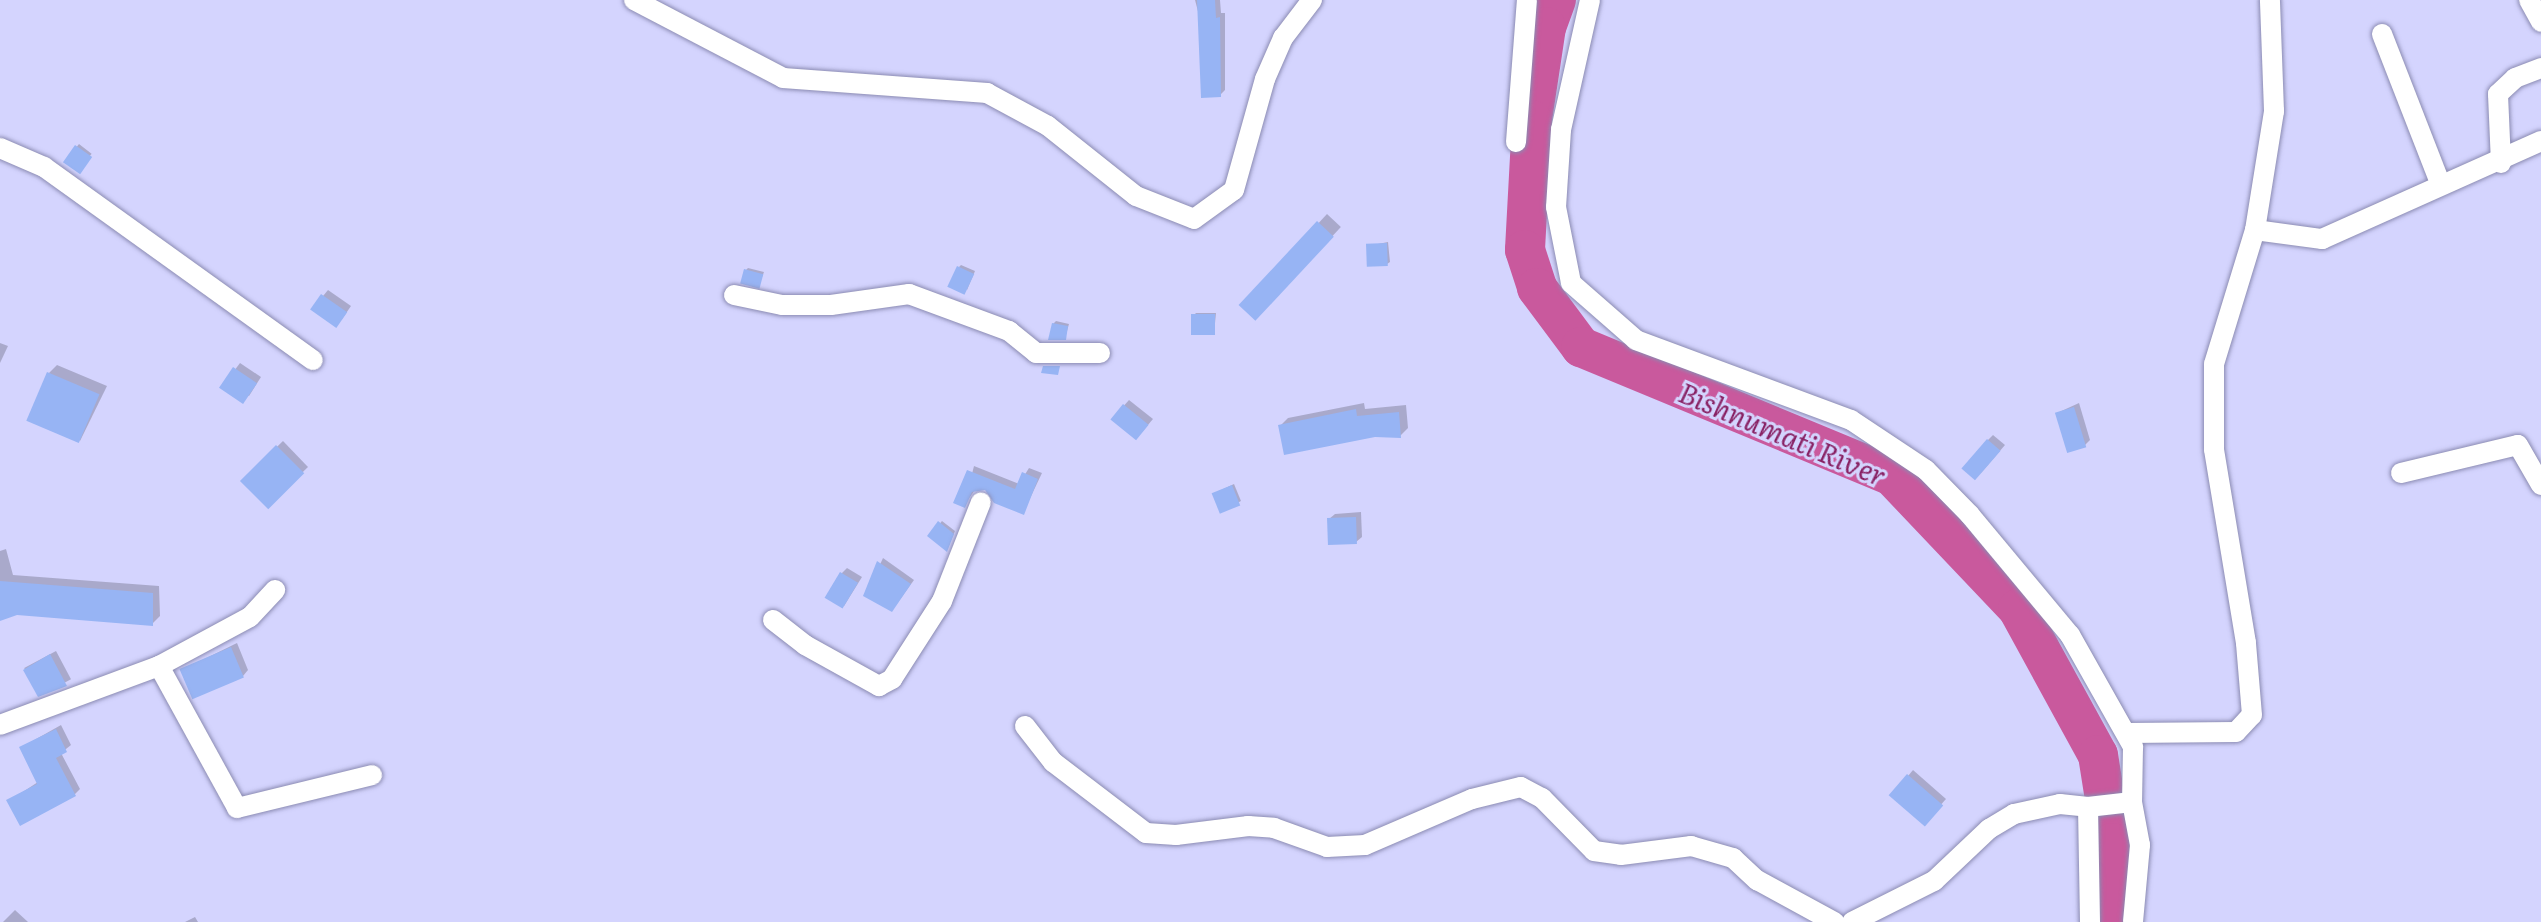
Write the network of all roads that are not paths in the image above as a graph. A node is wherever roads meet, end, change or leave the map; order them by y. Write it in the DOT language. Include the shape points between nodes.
graph roads {
  1 [pos="634,0"];
  2 [pos="1312,0"];
  3 [pos="1527,0"];
  4 [pos="1590,0"];
  5 [pos="2270,0"];
  6 [pos="2529,0"];
  7 [pos="2541,22"];
  8 [pos="2382,34"];
  9 [pos="2541,68"];
  10 [pos="2541,141"];
  11 [pos="1516,142"];
  12 [pos="0,148"];
  13 [pos="2501,163"];
  14 [pos="2440,183"];
  15 [pos="2255,230"];
  16 [pos="734,295"];
  17 [pos="1100,353"];
  18 [pos="313,360"];
  19 [pos="2401,473"];
  20 [pos="2541,485"];
  21 [pos="981,502"];
  22 [pos="275,590"];
  23 [pos="773,620"];
  24 [pos="159,666"];
  25 [pos="0,725"];
  26 [pos="1025,726"];
  27 [pos="2127,733"];
  28 [pos="372,775"];
  29 [pos="2124,802"];
  30 [pos="2088,807"];
  31 [pos="1834,922"];
  32 [pos="1852,922"];
  33 [pos="2090,922"];
  34 [pos="2133,922"];
  1 -- 2 [label="street" via="783,78 987,93 1048,126 1136,196 1194,219 1234,190 1265,79 1283,38"];
  3 -- 11 [label="street"];
  4 -- 27 [label="street" via="1561,130 1556,207 1571,283 1636,340 1851,420 1926,470 2070,635"];
  5 -- 15 [label="street" via="2274,111"];
  6 -- 7 [label="street"];
  8 -- 14 [label="street"];
  9 -- 13 [label="street" via="2515,78 2498,94"];
  10 -- 13 [label="street"];
  12 -- 18 [label="street" via="44,167"];
  13 -- 14 [label="street"];
  14 -- 15 [label="street" via="2322,239"];
  15 -- 27 [label="street" via="2214,364 2214,449 2246,643 2252,715 2236,732"];
  16 -- 17 [label="street" via="782,305 831,305 909,294 1009,331 1036,353"];
  19 -- 20 [label="street" via="2518,445"];
  21 -- 23 [label="street" via="942,601 892,679 879,686 805,645"];
  22 -- 24 [label="street" via="250,617"];
  24 -- 25 [label="street"];
  24 -- 28 [label="street" via="237,808"];
  26 -- 31 [label="street" via="1053,762 1146,833 1176,835 1248,826 1274,828 1327,847 1365,845 1472,799 1521,787 1542,798 1594,851 1621,855 1691,846 1733,858 1757,880"];
  27 -- 29 [label="street" via="2133,747"];
  29 -- 30 [label="street"];
  29 -- 34 [label="street" via="2140,845"];
  30 -- 32 [label="street" via="2060,804 2014,814 1989,829 1934,881"];
  30 -- 33 [label="street"];
}
